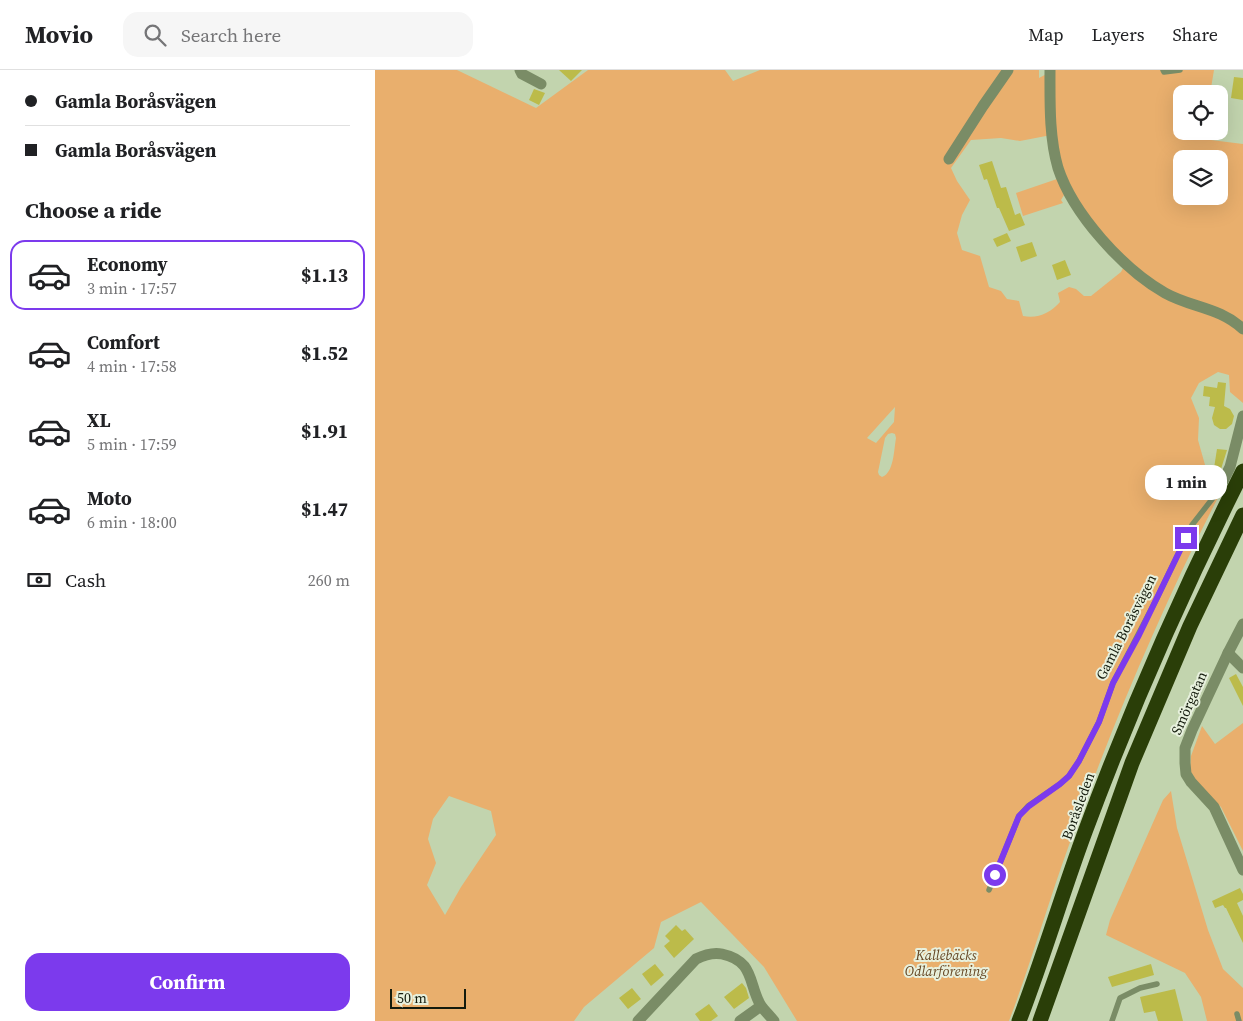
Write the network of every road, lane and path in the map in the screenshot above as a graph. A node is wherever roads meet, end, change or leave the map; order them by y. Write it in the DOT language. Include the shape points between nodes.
graph roads {
  1 [pos="520,70"];
  2 [pos="1008,70"];
  3 [pos="1050,70"];
  4 [pos="1163,70"];
  5 [pos="1179,70"];
  6 [pos="541,84"];
  7 [pos="949,159"];
  8 [pos="1243,329"];
  9 [pos="1243,416"];
  10 [pos="1243,471"];
  11 [pos="1223,481"];
  12 [pos="1243,515"];
  13 [pos="1243,624"];
  14 [pos="1228,652"];
  15 [pos="1243,668"];
  16 [pos="1240,858"];
  17 [pos="1243,870"];
  18 [pos="989,890"];
  19 [pos="1157,984"];
  20 [pos="761,1006"];
  21 [pos="1237,1014"];
  22 [pos="638,1021"];
  23 [pos="740,1021"];
  24 [pos="774,1021"];
  25 [pos="1019,1021"];
  26 [pos="1040,1021"];
  27 [pos="1112,1021"];
  28 [pos="1239,1021"];
  1 -- 6 [label="street"];
  2 -- 7 [label="street"];
  3 -- 8 [label="street" via="1051,121 1058,167 1068,192 1085,218 1114,253 1153,286 1177,299 1226,316"];
  4 -- 5 [label="lane"];
  9 -- 11 [label="street, Gamla Boråsvägen" via="1230,467"];
  10 -- 25 [label="highway, Boråsleden" via="1145,682 1085,833"];
  11 -- 18 [label="lane, Gamla Boråsvägen" via="1192,525 1113,683 1099,722 1079,761 1069,776 1019,816"];
  12 -- 26 [label="highway" via="1190,626 1133,763"];
  13 -- 14 [label="street, Smörgatan"];
  14 -- 15 [label="street"];
  14 -- 16 [label="street, Smörgatan" via="1185,748 1185,763 1186,774 1215,807"];
  16 -- 17 [label="street, Smörgatan"];
  19 -- 27 [label="lane" via="1120,998"];
  20 -- 22 [label="street" via="745,967 731,956 718,953 701,956 690,965"];
  20 -- 23 [label="street"];
  20 -- 24 [label="street"];
  21 -- 28 [label="lane"];
}
